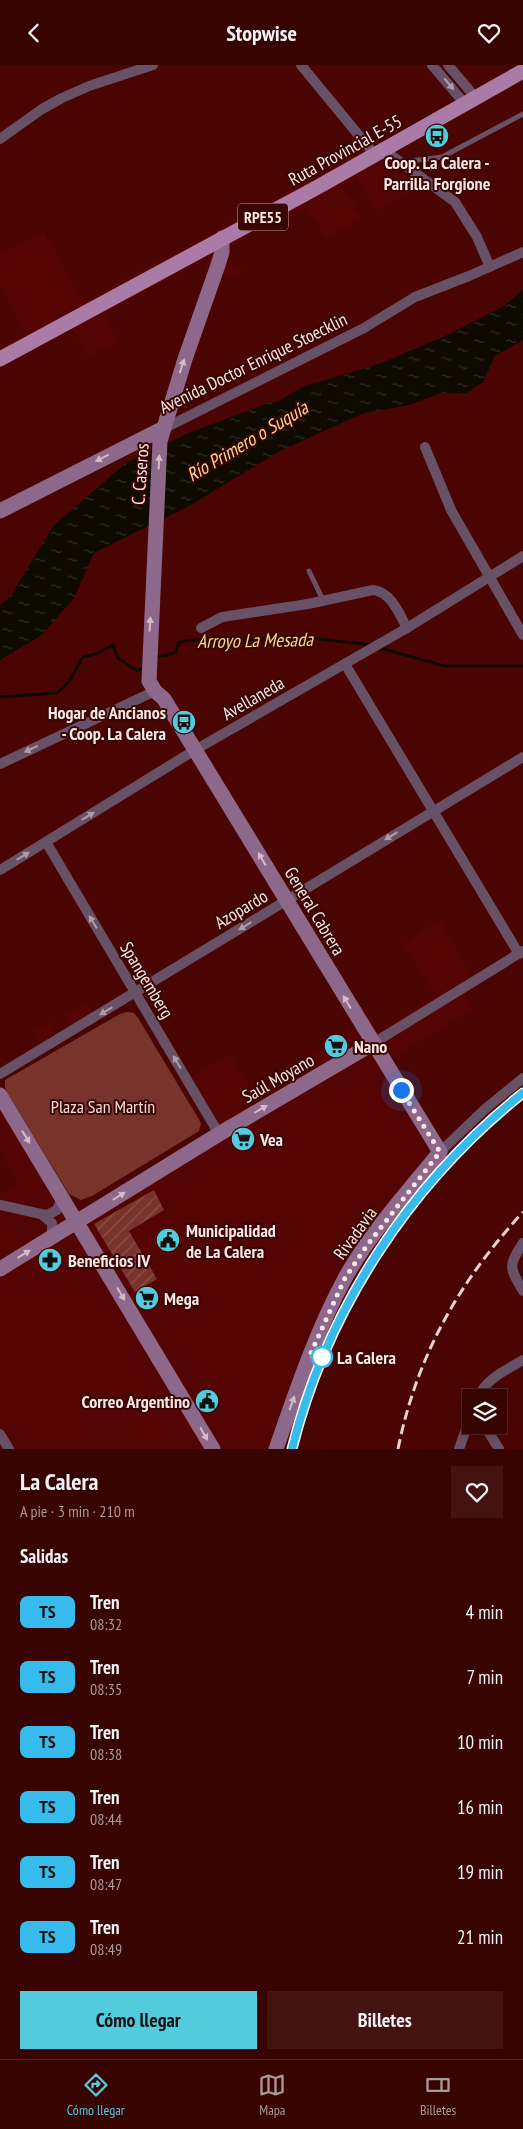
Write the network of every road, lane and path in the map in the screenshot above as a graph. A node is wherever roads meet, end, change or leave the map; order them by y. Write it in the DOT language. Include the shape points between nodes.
graph roads {
  1 [pos="153,65"];
  2 [pos="301,65"];
  3 [pos="432,65"];
  4 [pos="448,65"];
  5 [pos="523,71"];
  6 [pos="470,101"];
  7 [pos="523,114"];
  8 [pos="0,139"];
  9 [pos="379,153"];
  10 [pos="399,162"];
  11 [pos="222,239"];
  12 [pos="523,253"];
  13 [pos="490,267"];
  14 [pos="0,359"];
  15 [pos="161,435"];
  16 [pos="425,447"];
  17 [pos="0,511"];
  18 [pos="523,556"];
  19 [pos="309,571"];
  20 [pos="490,576"];
  21 [pos="323,601"];
  22 [pos="201,628"];
  23 [pos="407,628"];
  24 [pos="523,635"];
  25 [pos="345,664"];
  26 [pos="155,691"];
  27 [pos="195,750"];
  28 [pos="523,757"];
  29 [pos="0,764"];
  30 [pos="433,810"];
  31 [pos="46,842"];
  32 [pos="0,870"];
  33 [pos="287,901"];
  34 [pos="521,952"];
  35 [pos="136,993"];
  36 [pos="372,1044"];
  37 [pos="0,1074"];
  38 [pos="523,1078"];
  39 [pos="0,1095"];
  40 [pos="219,1134"];
  41 [pos="440,1152"];
  42 [pos="60,1193"];
  43 [pos="0,1205"];
  44 [pos="41,1214"];
  45 [pos="78,1222"];
  46 [pos="48,1239"];
  47 [pos="523,1243"];
  48 [pos="0,1269"];
  49 [pos="523,1291"];
  50 [pos="523,1359"];
  51 [pos="482,1389"];
  52 [pos="0,1434"];
  53 [pos="464,1434"];
  54 [pos="490,1434"];
  55 [pos="9,1449"];
  56 [pos="213,1449"];
  57 [pos="276,1449"];
  58 [pos="459,1449"];
  59 [pos="499,1449"];
  1 -- 8 [label="street" via="62,98"];
  2 -- 9 [label="street"];
  3 -- 6 [label="street, one-way"];
  4 -- 6 [label="street"];
  5 -- 6 [label="main road, Ruta Provincial E-55 / RPE55"];
  6 -- 9 [label="main road, Ruta Provincial E-55 / RPE55"];
  7 -- 10 [label="lane" via="442,157"];
  9 -- 10 [label="street"];
  9 -- 11 [label="main road, Ruta Provincial E-55 / RPE55"];
  10 -- 13 [label="street" via="455,202 477,237"];
  11 -- 14 [label="main road, Ruta Provincial E-55 / RPE55"];
  15 -- 11 [label="street, C. Caseros, one-way" via="218,265"];
  12 -- 13 [label="street, Avenida Doctor Enrique Stoecklin"];
  13 -- 15 [label="street, Avenida Doctor Enrique Stoecklin" via="415,297 364,328"];
  15 -- 17 [label="street, Avenida Doctor Enrique Stoecklin, one-way"];
  26 -- 15 [label="street, C. Caseros, one-way" via="148,673"];
  16 -- 20 [label="street" via="451,510"];
  18 -- 20 [label="street, Avellaneda"];
  19 -- 21 [label="lane"];
  20 -- 23 [label="street, Avellaneda"];
  20 -- 24 [label="street"];
  21 -- 22 [label="street" via="222,617"];
  21 -- 23 [label="street" via="379,590 394,604"];
  23 -- 25 [label="street, Avellaneda"];
  25 -- 27 [label="street, Avellaneda"];
  25 -- 30 [label="street"];
  26 -- 27 [label="street, General Cabrera" via="164,699"];
  26 -- 29 [label="street, one-way"];
  31 -- 27 [label="street, Avellaneda, one-way"];
  33 -- 27 [label="street, General Cabrera, one-way"];
  28 -- 30 [label="street, Azopardo"];
  30 -- 33 [label="street, Azopardo, one-way"];
  30 -- 34 [label="street"];
  32 -- 31 [label="street, Avellaneda, one-way"];
  35 -- 31 [label="street, Spangemberg, one-way"];
  33 -- 35 [label="street, Azopardo, one-way"];
  36 -- 33 [label="street, General Cabrera, one-way"];
  34 -- 36 [label="street, Saúl Moyano"];
  35 -- 37 [label="street, Azopardo, one-way"];
  40 -- 35 [label="street, Spangemberg, one-way" via="193,1080"];
  40 -- 36 [label="street, Saúl Moyano, one-way" via="240,1117"];
  36 -- 41 [label="street, General Cabrera"];
  38 -- 41 [label="street, Rivadavia"];
  39 -- 42 [label="street, one-way"];
  45 -- 40 [label="street, Saúl Moyano, one-way"];
  57 -- 41 [label="street, Rivadavia, one-way" via="309,1357 345,1278"];
  42 -- 44 [label="street" via="57,1209 47,1215"];
  42 -- 45 [label="street"];
  43 -- 44 [label="street"];
  44 -- 46 [label="street" via="48,1218 53,1228"];
  45 -- 46 [label="street, Saúl Moyano"];
  45 -- 56 [label="street, one-way"];
  48 -- 46 [label="street, Saúl Moyano, one-way"];
  47 -- 49 [label="street" via="512,1260 511,1268"];
  50 -- 51 [label="street"];
  52 -- 55 [label="street"];
  53 -- 58 [label="street"];
  54 -- 59 [label="street"];
}
